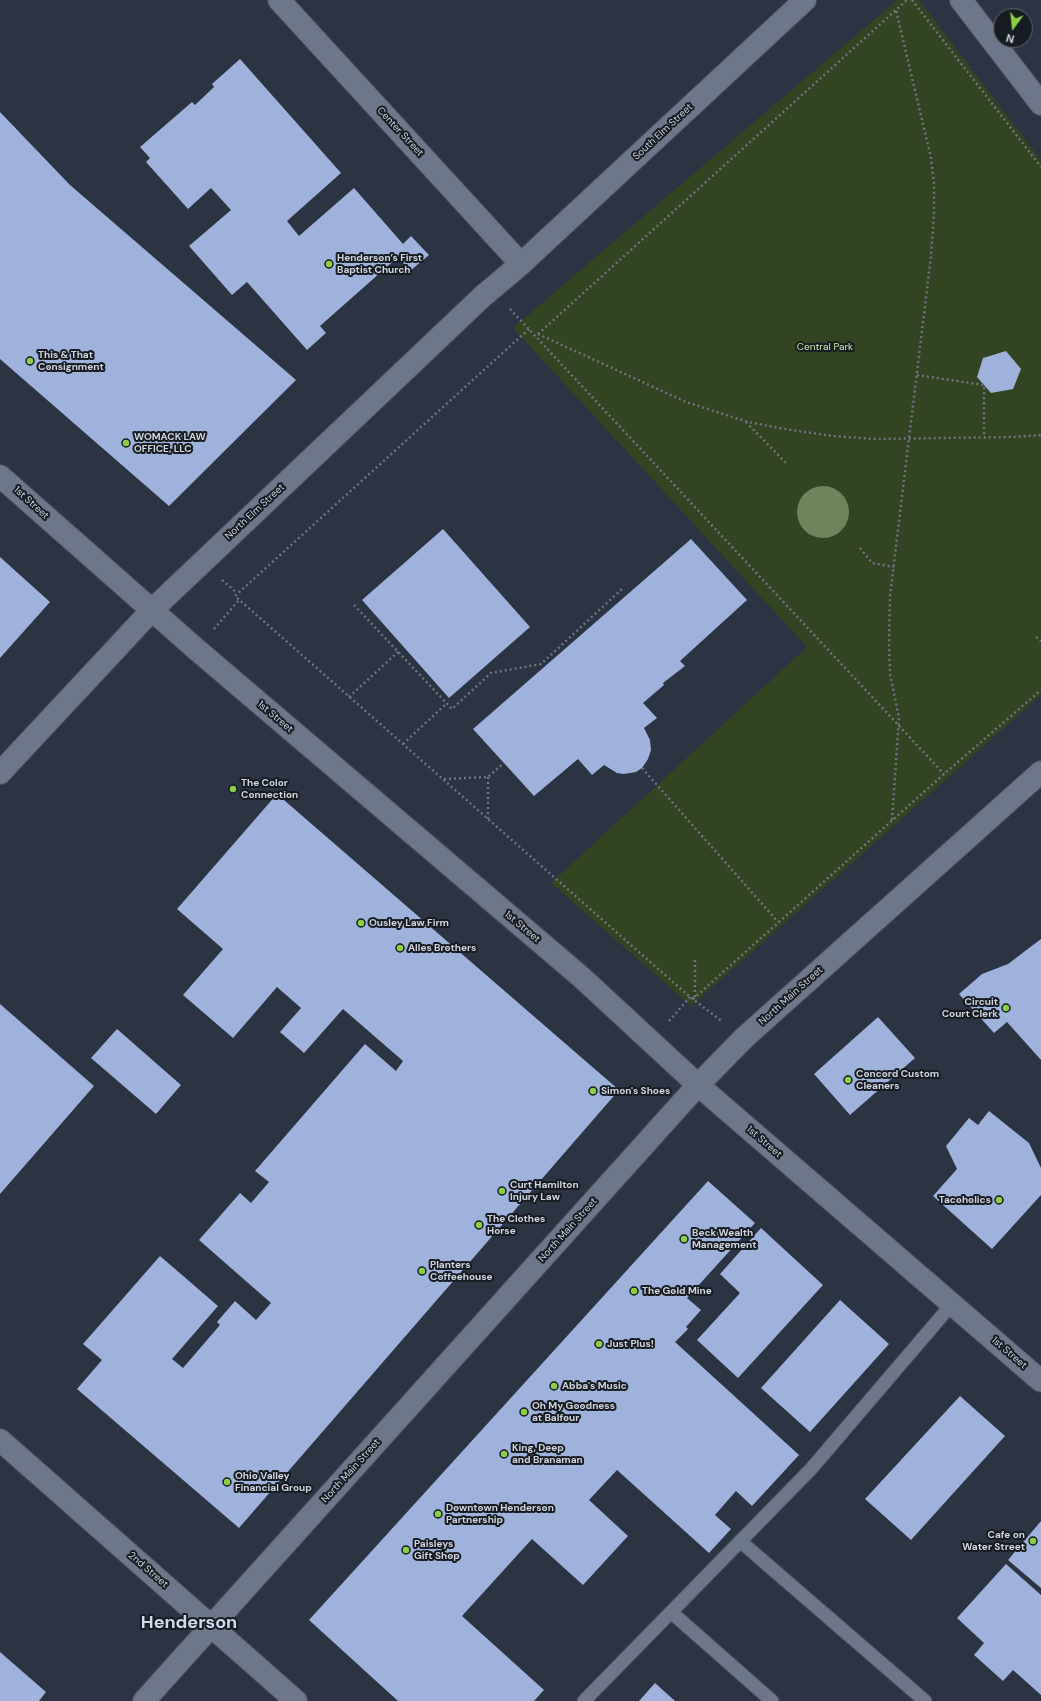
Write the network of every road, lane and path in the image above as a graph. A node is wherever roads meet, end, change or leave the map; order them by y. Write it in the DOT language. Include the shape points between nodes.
graph roads {
  1 [pos="279,0"];
  2 [pos="806,0"];
  3 [pos="907,0"];
  4 [pos="912,0"];
  5 [pos="961,0"];
  6 [pos="896,10"];
  7 [pos="1041,104"];
  8 [pos="1041,168"];
  9 [pos="521,264"];
  10 [pos="491,289"];
  11 [pos="529,329"];
  12 [pos="536,335"];
  13 [pos="918,375"];
  14 [pos="746,421"];
  15 [pos="1041,435"];
  16 [pos="909,437"];
  17 [pos="984,437"];
  18 [pos="786,464"];
  19 [pos="0,476"];
  20 [pos="860,548"];
  21 [pos="894,567"];
  22 [pos="622,589"];
  23 [pos="239,600"];
  24 [pos="354,605"];
  25 [pos="152,610"];
  26 [pos="1036,637"];
  27 [pos="1041,641"];
  28 [pos="196,649"];
  29 [pos="398,652"];
  30 [pos="1041,690"];
  31 [pos="349,697"];
  32 [pos="446,704"];
  33 [pos="898,725"];
  34 [pos="403,744"];
  35 [pos="504,763"];
  36 [pos="642,768"];
  37 [pos="1041,772"];
  38 [pos="0,773"];
  39 [pos="944,774"];
  40 [pos="488,777"];
  41 [pos="444,779"];
  42 [pos="488,819"];
  43 [pos="892,820"];
  44 [pos="778,922"];
  45 [pos="695,960"];
  46 [pos="694,998"];
  47 [pos="744,1038"];
  48 [pos="698,1085"];
  49 [pos="952,1304"];
  50 [pos="1041,1381"];
  51 [pos="0,1440"];
  52 [pos="740,1541"];
  53 [pos="671,1612"];
  54 [pos="212,1626"];
  55 [pos="144,1701"];
  56 [pos="296,1701"];
  57 [pos="584,1701"];
  58 [pos="772,1701"];
  59 [pos="925,1701"];
  1 -- 9 [label="street, Center Street"];
  2 -- 9 [label="street, South Elm Street"];
  3 -- 6 [label="path"];
  4 -- 8 [label="path"];
  5 -- 7 [label="street"];
  6 -- 12 [label="path"];
  6 -- 13 [label="path" via="934,184 934,235"];
  9 -- 10 [label="street, North Elm Street"];
  10 -- 11 [label="path"];
  10 -- 25 [label="street, North Elm Street"];
  11 -- 12 [label="path"];
  11 -- 23 [label="path" via="238,593 235,596"];
  12 -- 14 [label="path" via="686,402"];
  12 -- 33 [label="path"];
  13 -- 16 [label="path"];
  13 -- 17 [label="path" via="984,385"];
  14 -- 16 [label="path" via="832,436 876,439"];
  14 -- 18 [label="path"];
  15 -- 17 [label="path"];
  16 -- 17 [label="path"];
  16 -- 21 [label="path"];
  19 -- 25 [label="street, 1st Street"];
  20 -- 21 [label="path" via="872,563"];
  21 -- 33 [label="path" via="890,596 889,644 890,674 899,718"];
  22 -- 32 [label="path" via="541,664 491,673 452,709"];
  23 -- 28 [label="path"];
  23 -- 31 [label="path"];
  24 -- 29 [label="path"];
  25 -- 28 [label="street, 1st Street"];
  25 -- 38 [label="street, North Elm Street"];
  26 -- 27 [label="path"];
  28 -- 48 [label="street, 1st Street" via="580,976"];
  29 -- 31 [label="path"];
  29 -- 32 [label="path"];
  30 -- 39 [label="path"];
  31 -- 34 [label="path"];
  32 -- 34 [label="path"];
  33 -- 39 [label="path"];
  33 -- 43 [label="path"];
  34 -- 41 [label="path"];
  35 -- 40 [label="path"];
  36 -- 44 [label="path"];
  37 -- 47 [label="street, North Main Street"];
  39 -- 43 [label="path"];
  40 -- 41 [label="path"];
  40 -- 42 [label="path"];
  41 -- 42 [label="path"];
  42 -- 46 [label="path"];
  43 -- 44 [label="path"];
  44 -- 46 [label="path"];
  45 -- 46 [label="path"];
  46 -- 47 [label="path"];
  47 -- 48 [label="street, North Main Street"];
  48 -- 49 [label="street, 1st Street"];
  48 -- 54 [label="street, North Main Street"];
  49 -- 50 [label="street, 1st Street"];
  49 -- 52 [label="lane" via="811,1469"];
  51 -- 54 [label="street, 2nd Street"];
  52 -- 53 [label="lane"];
  52 -- 59 [label="lane"];
  53 -- 57 [label="lane"];
  53 -- 58 [label="lane"];
  54 -- 55 [label="street, North Main Street"];
  54 -- 56 [label="street, 2nd Street"];
}
